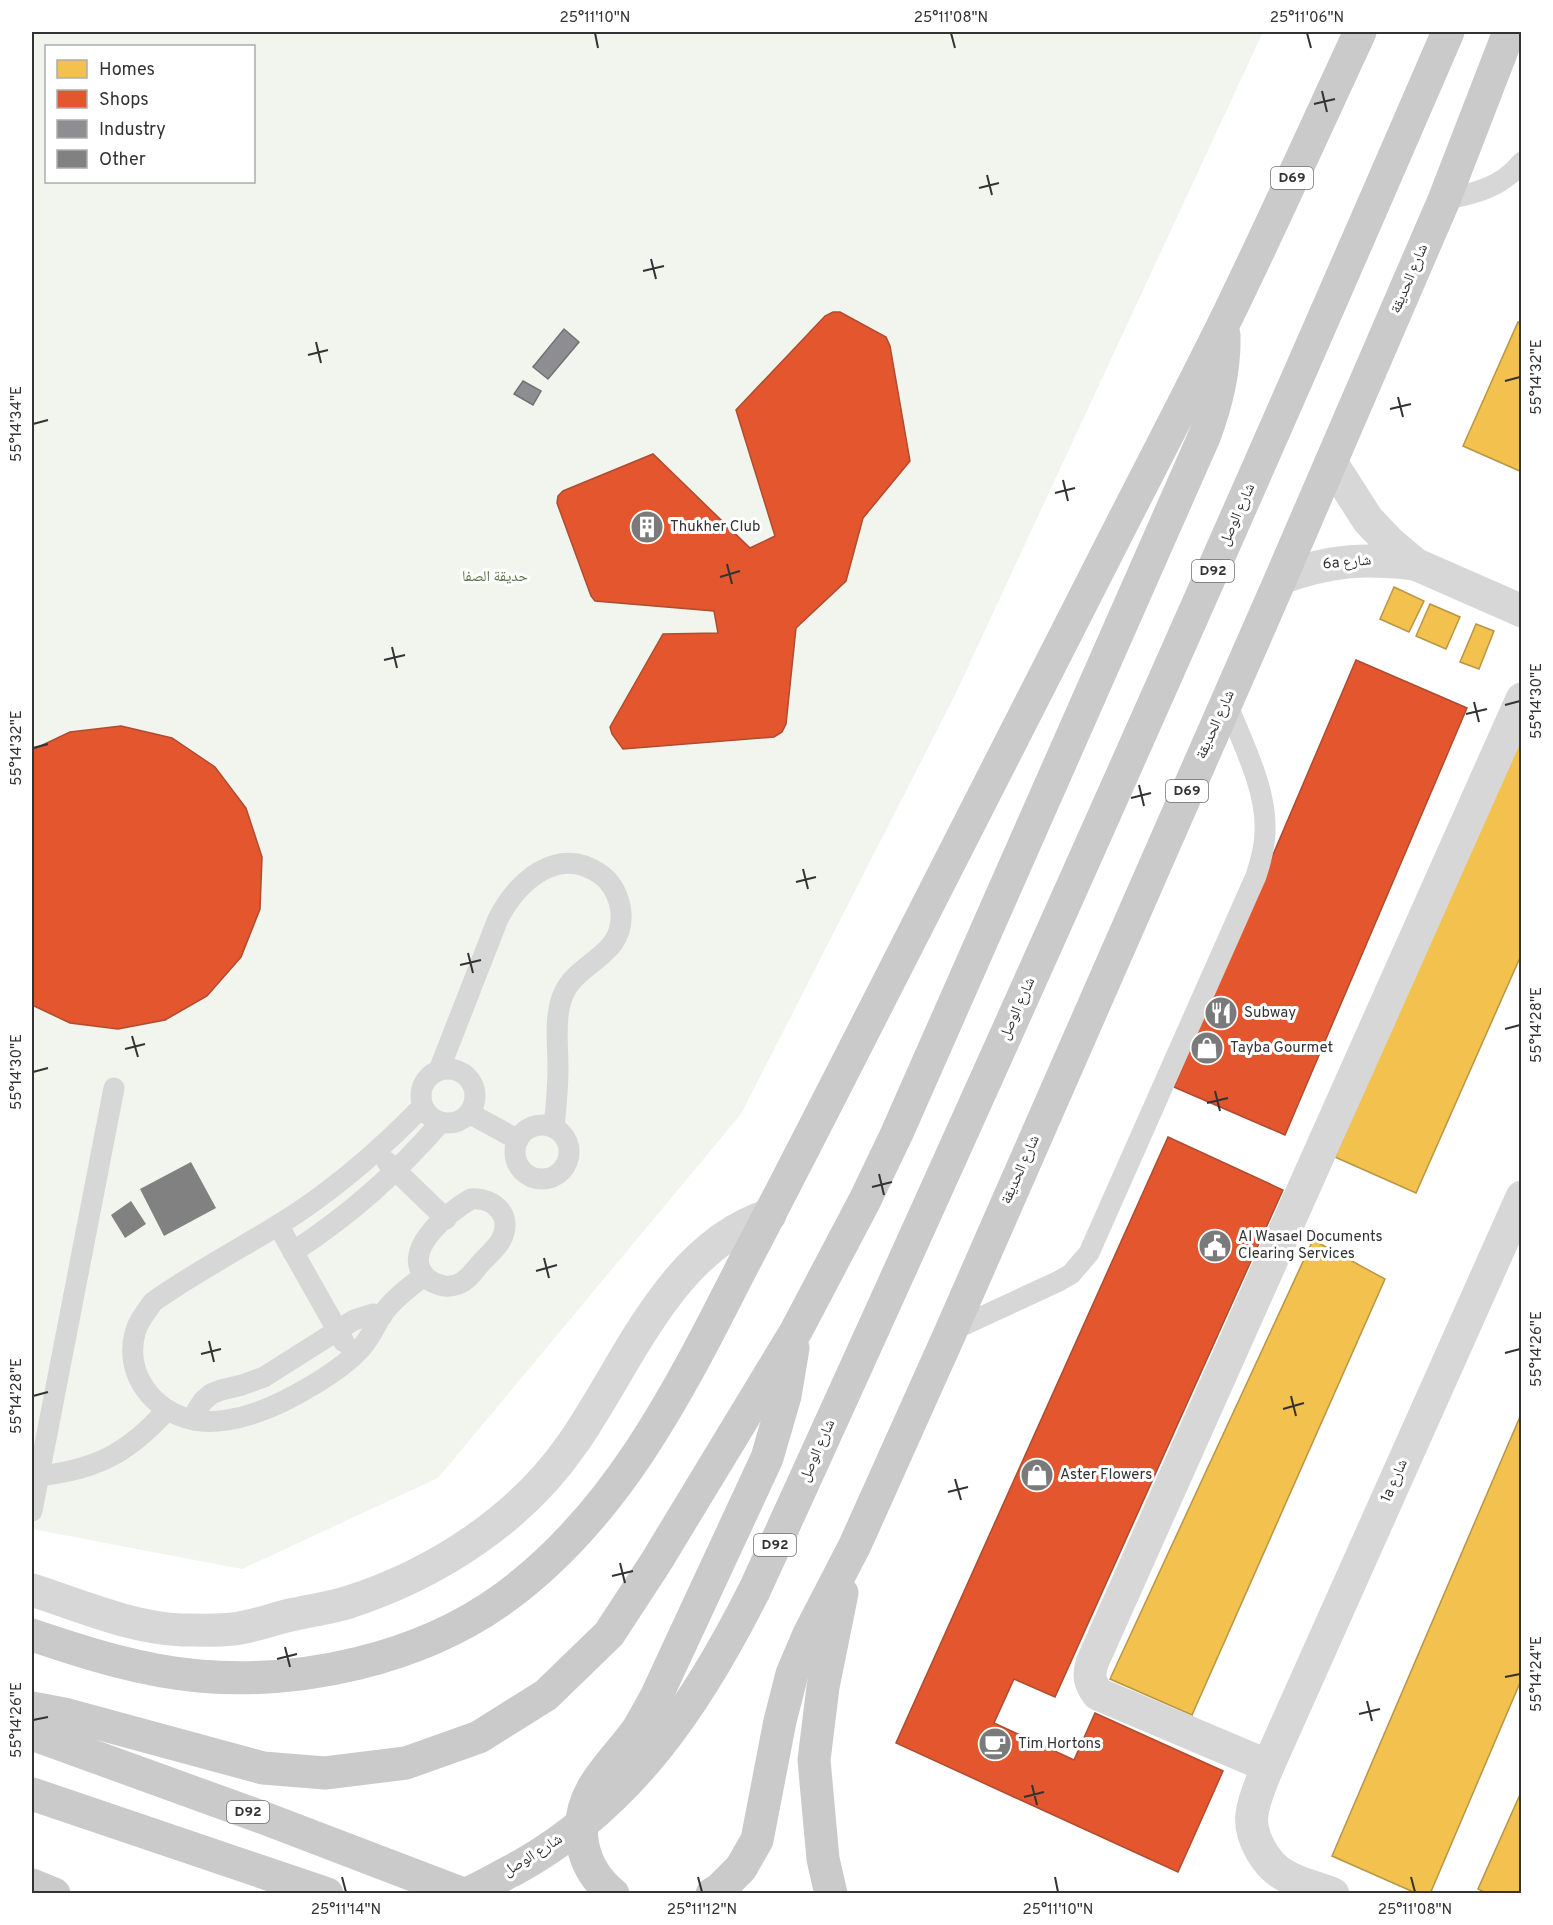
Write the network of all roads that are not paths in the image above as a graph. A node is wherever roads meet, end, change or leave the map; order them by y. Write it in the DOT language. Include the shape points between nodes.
graph roads {
  1 [pos="1360,32"];
  2 [pos="1448,32"];
  3 [pos="1509,32"];
  4 [pos="1521,162"];
  5 [pos="1444,200"];
  6 [pos="1223,324"];
  7 [pos="1331,462"];
  8 [pos="1415,564"];
  9 [pos="1281,578"];
  10 [pos="1521,612"];
  11 [pos="1521,699"];
  12 [pos="1226,701"];
  13 [pos="439,1070"];
  14 [pos="114,1088"];
  15 [pos="422,1107"];
  16 [pos="469,1113"];
  17 [pos="441,1122"];
  18 [pos="554,1127"];
  19 [pos="518,1140"];
  20 [pos="376,1151"];
  21 [pos="397,1172"];
  22 [pos="1521,1197"];
  23 [pos="770,1215"];
  24 [pos="446,1219"];
  25 [pos="278,1225"];
  26 [pos="293,1252"];
  27 [pos="424,1276"];
  28 [pos="382,1316"];
  29 [pos="338,1330"];
  30 [pos="796,1331"];
  31 [pos="951,1331"];
  32 [pos="353,1357"];
  33 [pos="264,1377"];
  34 [pos="277,1404"];
  35 [pos="166,1411"];
  36 [pos="195,1420"];
  37 [pos="38,1476"];
  38 [pos="32,1511"];
  39 [pos="855,1545"];
  40 [pos="32,1590"];
  41 [pos="32,1635"];
  42 [pos="32,1708"];
  43 [pos="32,1734"];
  44 [pos="1268,1766"];
  45 [pos="41,1797"];
  46 [pos="32,1885"];
  47 [pos="1284,1885"];
  48 [pos="54,1893"];
  49 [pos="327,1893"];
  50 [pos="465,1893"];
  51 [pos="614,1893"];
  52 [pos="712,1893"];
  53 [pos="831,1893"];
  54 [pos="1333,1893"];
  1 -- 6 [label="main road, D69"];
  2 -- 50 [label="main road, شارع الوصل / D92" via="974,1109 729,1642 685,1712 642,1767 593,1815 537,1856"];
  3 -- 5 [label="main road, شارع الحديقة / D69"];
  4 -- 5 [label="lane" via="1491,188"];
  5 -- 7 [label="main road, شارع الحديقة / D69"];
  6 -- 23 [label="main road"];
  6 -- 30 [label="main road, D69" via="1221,382 1204,437 897,1134"];
  7 -- 8 [label="street, 6a شارع" via="1368,519"];
  7 -- 9 [label="main road, شارع الحديقة / D69"];
  8 -- 9 [label="street, 6a شارع" via="1347,561"];
  8 -- 10 [label="street, 6a شارع"];
  9 -- 12 [label="main road, شارع الحديقة / D69"];
  11 -- 44 [label="street" via="1089,1673 1098,1694"];
  12 -- 31 [label="main road, شارع الحديقة / D69"];
  12 -- 31 [label="lane" via="1263,806 1266,830 1256,876 1089,1253 1071,1274 1059,1281"];
  13 -- 15 [label="lane" via="425,1081"];
  13 -- 16 [label="lane" via="458,1071 472,1084 474,1104"];
  13 -- 18 [label="lane" via="507,902 527,880 549,867 570,863 590,867 612,885 621,912 620,926 616,940 570,983 561,1000"];
  14 -- 37 [label="lane"];
  15 -- 17 [label="lane"];
  15 -- 20 [label="lane"];
  16 -- 17 [label="lane" via="452,1123"];
  16 -- 19 [label="lane"];
  17 -- 21 [label="lane"];
  18 -- 19 [label="lane" via="533,1126"];
  18 -- 19 [label="lane" via="568,1143 569,1154 567,1164 551,1178 530,1177 521,1170 516,1161"];
  20 -- 21 [label="lane"];
  20 -- 25 [label="lane"];
  21 -- 24 [label="lane"];
  21 -- 26 [label="lane"];
  22 -- 44 [label="street, 1a شارع"];
  23 -- 40 [label="street" via="735,1229 705,1253 650,1318 573,1444 544,1478 512,1510 440,1563 348,1602 234,1629 180,1630 134,1622"];
  23 -- 41 [label="main road" via="679,1390 592,1516 547,1565 459,1626 363,1663 311,1673 244,1678 196,1676 141,1666"];
  24 -- 27 [label="lane" via="423,1242 418,1253"];
  24 -- 27 [label="lane" via="471,1199 482,1198 500,1210 505,1220 504,1231 467,1279 457,1285 434,1283"];
  25 -- 26 [label="lane"];
  25 -- 35 [label="lane" via="168,1291 143,1316 135,1332 135,1368 141,1384"];
  26 -- 29 [label="lane"];
  27 -- 28 [label="lane"];
  28 -- 29 [label="lane" via="363,1316"];
  28 -- 32 [label="lane"];
  29 -- 32 [label="lane"];
  29 -- 33 [label="lane"];
  30 -- 42 [label="main road" via="609,1634 546,1695 479,1737 406,1763 325,1773 263,1768"];
  30 -- 51 [label="main road" via="785,1396 767,1458 656,1697 638,1729 593,1787 581,1816 580,1843 591,1870"];
  31 -- 39 [label="main road, شارع الحديقة / D69"];
  32 -- 34 [label="lane"];
  33 -- 34 [label="lane"];
  33 -- 36 [label="lane" via="211,1394 197,1410"];
  34 -- 36 [label="lane" via="237,1418"];
  35 -- 36 [label="lane"];
  35 -- 37 [label="lane" via="148,1431 98,1463 69,1473"];
  37 -- 38 [label="lane"];
  39 -- 52 [label="main road" via="792,1674 757,1840 741,1868"];
  39 -- 53 [label="main road" via="831,1646 814,1760 823,1859"];
  43 -- 50 [label="main road, شارع الوصل / D92"];
  44 -- 47 [label="street, 1a شارع" via="1251,1815 1259,1847"];
  45 -- 49 [label="main road"];
  46 -- 48 [label="main road"];
  47 -- 54 [label="street"];
}
